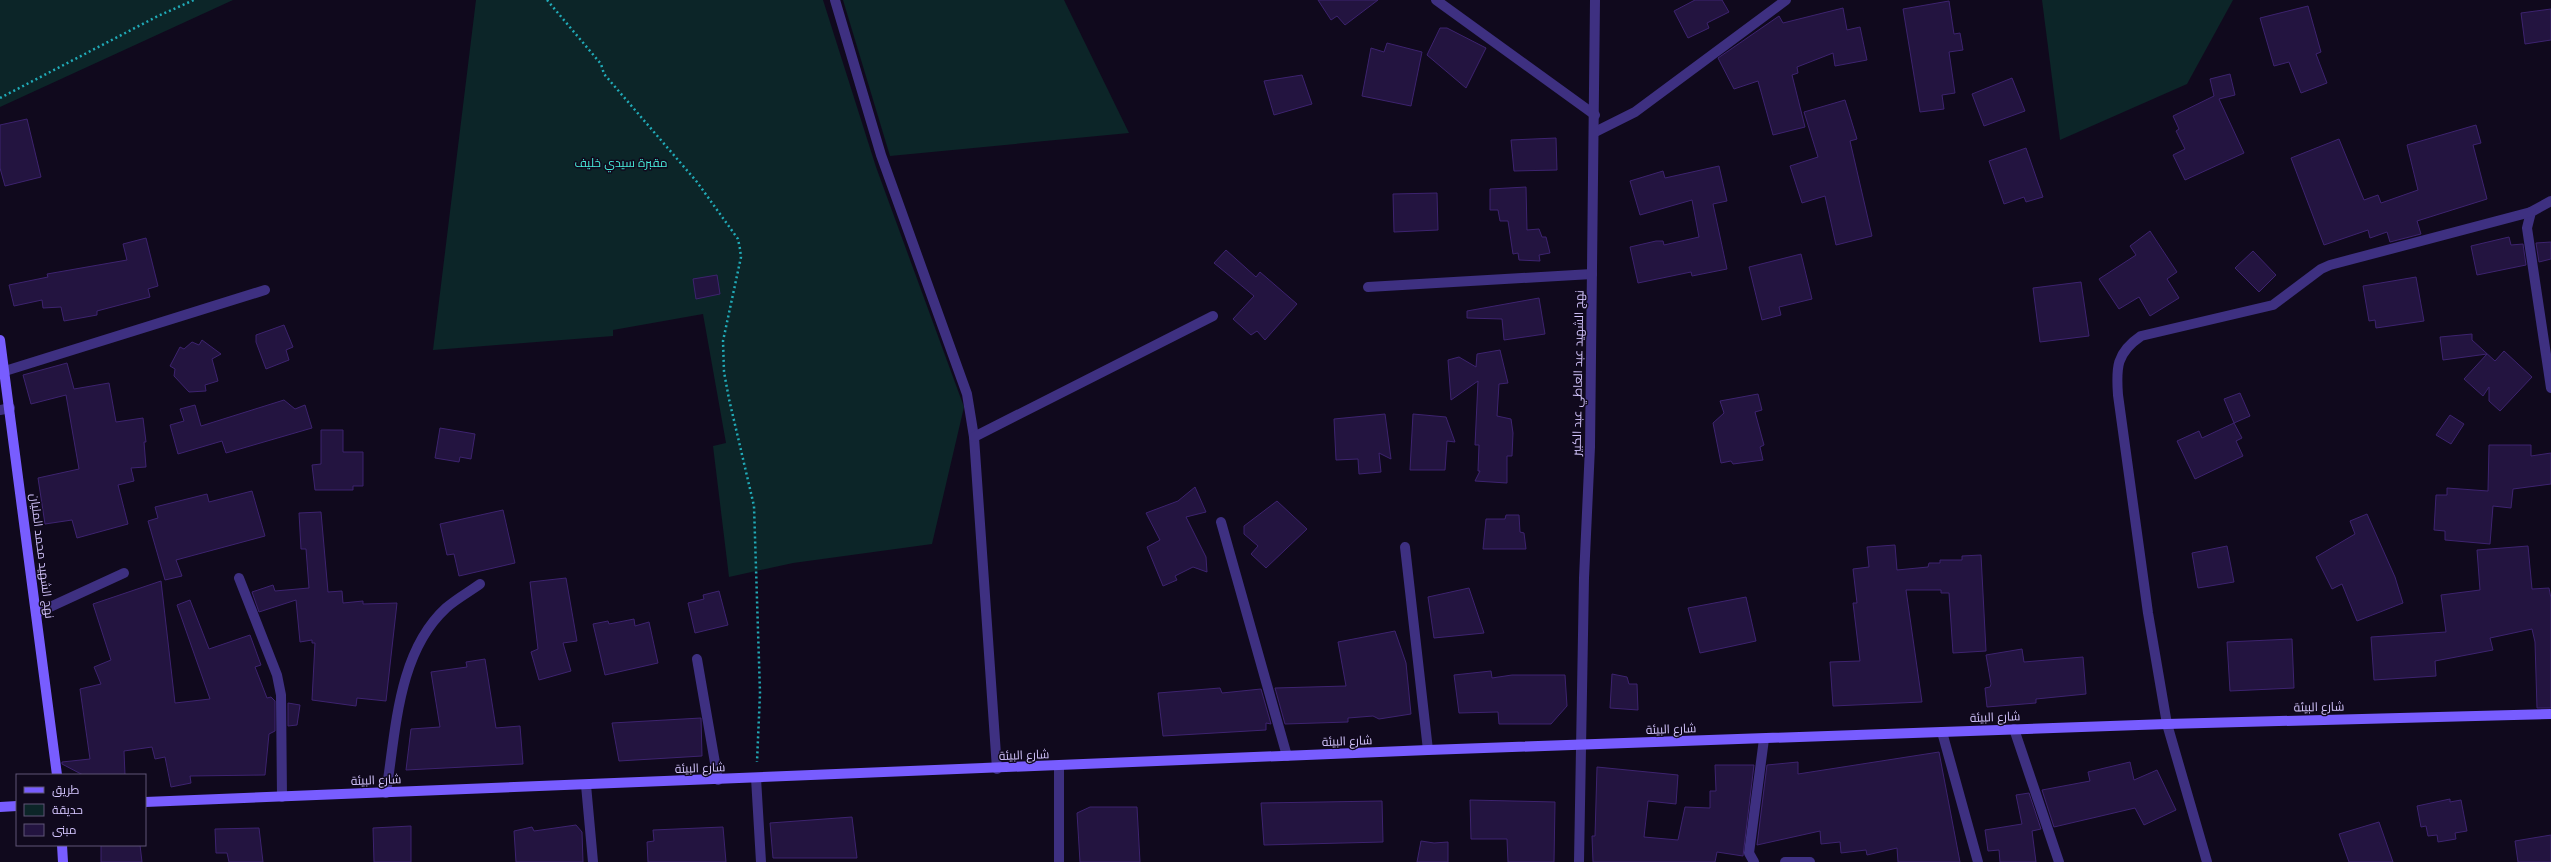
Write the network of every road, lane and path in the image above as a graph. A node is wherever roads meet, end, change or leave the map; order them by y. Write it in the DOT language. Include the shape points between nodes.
graph roads {
  1 [pos="194,0"];
  2 [pos="547,0"];
  3 [pos="835,0"];
  4 [pos="1436,0"];
  5 [pos="1595,0"];
  6 [pos="1786,0"];
  7 [pos="0,98"];
  8 [pos="1595,115"];
  9 [pos="1595,132"];
  10 [pos="2551,201"];
  11 [pos="2531,212"];
  12 [pos="1592,274"];
  13 [pos="1368,287"];
  14 [pos="265,290"];
  15 [pos="1213,316"];
  16 [pos="0,340"];
  17 [pos="5,371"];
  18 [pos="2551,388"];
  19 [pos="5,409"];
  20 [pos="974,437"];
  21 [pos="1221,522"];
  22 [pos="1405,547"];
  23 [pos="124,573"];
  24 [pos="239,578"];
  25 [pos="480,584"];
  26 [pos="36,613"];
  27 [pos="697,660"];
  28 [pos="2551,714"];
  29 [pos="2167,724"];
  30 [pos="2014,730"];
  31 [pos="1942,732"];
  32 [pos="1764,739"];
  33 [pos="1582,746"];
  34 [pos="1428,750"];
  35 [pos="1287,756"];
  36 [pos="1059,767"];
  37 [pos="997,769"];
  38 [pos="56,774"];
  39 [pos="756,778"];
  40 [pos="718,780"];
  41 [pos="586,785"];
  42 [pos="386,793"];
  43 [pos="282,797"];
  44 [pos="146,802"];
  45 [pos="16,806"];
  46 [pos="0,807"];
  47 [pos="62,846"];
  48 [pos="63,862"];
  49 [pos="593,862"];
  50 [pos="761,862"];
  51 [pos="1059,862"];
  52 [pos="1579,862"];
  53 [pos="1754,862"];
  54 [pos="1785,862"];
  55 [pos="1810,862"];
  56 [pos="1978,862"];
  57 [pos="2059,862"];
  58 [pos="2207,862"];
  1 -- 7 [label="path"];
  2 -- 39 [label="path" via="601,64 604,74 697,182 738,239 741,257 723,341 728,392 754,506 760,693"];
  3 -- 20 [label="street" via="882,155 967,394"];
  4 -- 8 [label="street"];
  5 -- 8 [label="street, نهج الشهيد عبد العاطي عبد الكبير"];
  6 -- 9 [label="street" via="1635,112"];
  8 -- 9 [label="street, نهج الشهيد عبد العاطي عبد الكبير"];
  9 -- 12 [label="street, نهج الشهيد عبد العاطي عبد الكبير"];
  10 -- 11 [label="street"];
  11 -- 18 [label="street" via="2528,237"];
  11 -- 29 [label="street" via="2330,265 2273,305 2141,336 2129,344 2122,353 2116,373 2118,395 2148,613"];
  12 -- 13 [label="street"];
  12 -- 33 [label="street, نهج الشهيد عبد العاطي عبد الكبير"];
  14 -- 17 [label="street"];
  15 -- 20 [label="street"];
  16 -- 17 [label="street, نهج الشهيد محمد المليان"];
  17 -- 19 [label="street, نهج الشهيد محمد المليان"];
  19 -- 26 [label="street, نهج الشهيد محمد المليان"];
  20 -- 37 [label="street"];
  21 -- 35 [label="street"];
  22 -- 34 [label="street"];
  23 -- 26 [label="street"];
  24 -- 43 [label="street" via="276,675 281,695"];
  25 -- 42 [label="street" via="446,608 424,634 402,689"];
  26 -- 38 [label="street, نهج الشهيد محمد المليان"];
  27 -- 40 [label="street"];
  28 -- 29 [label="street, شارع البيئة"];
  29 -- 30 [label="street, شارع البيئة"];
  29 -- 58 [label="street"];
  30 -- 31 [label="street, شارع البيئة"];
  30 -- 57 [label="street"];
  31 -- 32 [label="street, شارع البيئة"];
  31 -- 56 [label="street"];
  32 -- 33 [label="street, شارع البيئة"];
  32 -- 53 [label="street" via="1749,853"];
  33 -- 34 [label="street, شارع البيئة"];
  33 -- 52 [label="street, نهج الشهيد عبد العاطي عبد الكبير"];
  34 -- 35 [label="street, شارع البيئة"];
  35 -- 36 [label="street, شارع البيئة"];
  36 -- 37 [label="street, شارع البيئة"];
  36 -- 51 [label="street"];
  37 -- 39 [label="street, شارع البيئة"];
  39 -- 40 [label="street, شارع البيئة"];
  39 -- 50 [label="street"];
  40 -- 41 [label="street, شارع البيئة"];
  41 -- 42 [label="street, شارع البيئة"];
  41 -- 49 [label="street"];
  42 -- 43 [label="street, شارع البيئة"];
  43 -- 44 [label="street, شارع البيئة"];
  45 -- 46 [label="street"];
  47 -- 48 [label="street"];
  54 -- 55 [label="street"];
}
